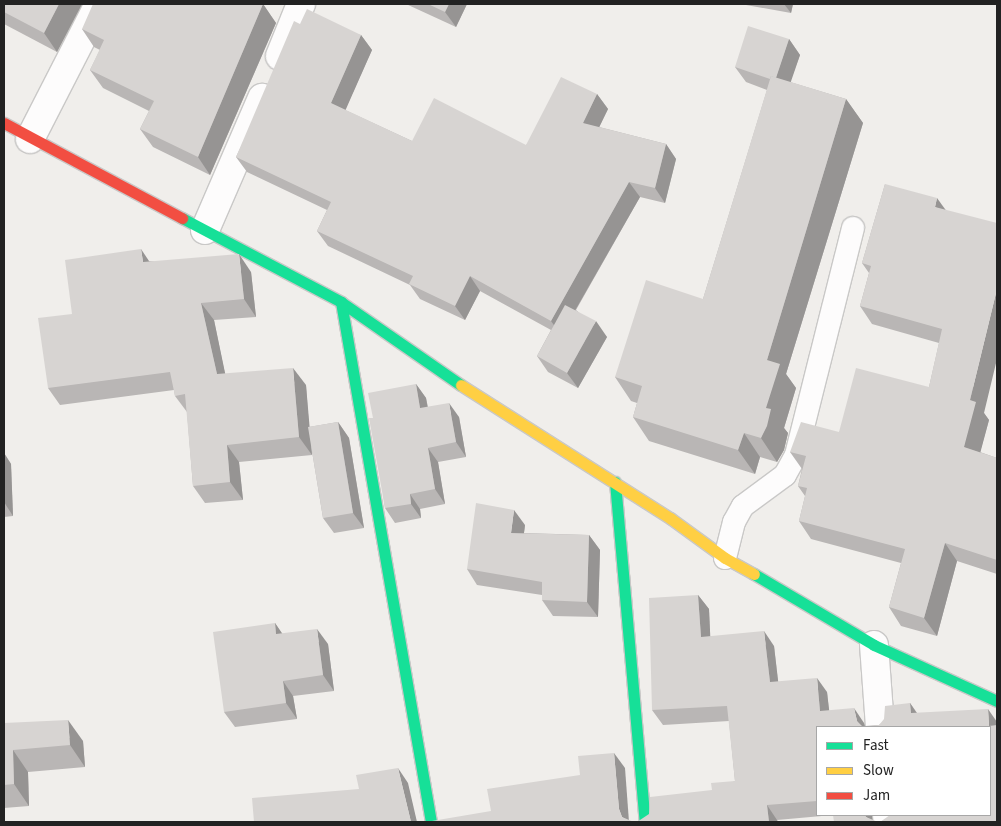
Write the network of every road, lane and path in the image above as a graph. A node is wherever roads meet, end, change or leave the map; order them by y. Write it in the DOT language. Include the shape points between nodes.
graph roads {
  1 [pos="99,4"];
  2 [pos="300,4"];
  3 [pos="4,123"];
  4 [pos="30,140"];
  5 [pos="853,228"];
  6 [pos="204,230"];
  7 [pos="341,302"];
  8 [pos="614,482"];
  9 [pos="725,558"];
  10 [pos="874,645"];
  11 [pos="997,701"];
  12 [pos="880,726"];
  13 [pos="431,822"];
  14 [pos="645,822"];
  1 -- 4 [label="street"];
  2 -- 6 [label="street"];
  3 -- 4 [label="main road"];
  4 -- 6 [label="main road"];
  5 -- 9 [label="lane" via="796,455 785,475 743,506 734,522"];
  6 -- 7 [label="main road"];
  7 -- 8 [label="main road" via="492,406"];
  7 -- 13 [label="main road"];
  8 -- 9 [label="main road"];
  8 -- 14 [label="main road"];
  9 -- 10 [label="main road" via="792,594"];
  10 -- 11 [label="main road"];
  10 -- 12 [label="street"];
}
